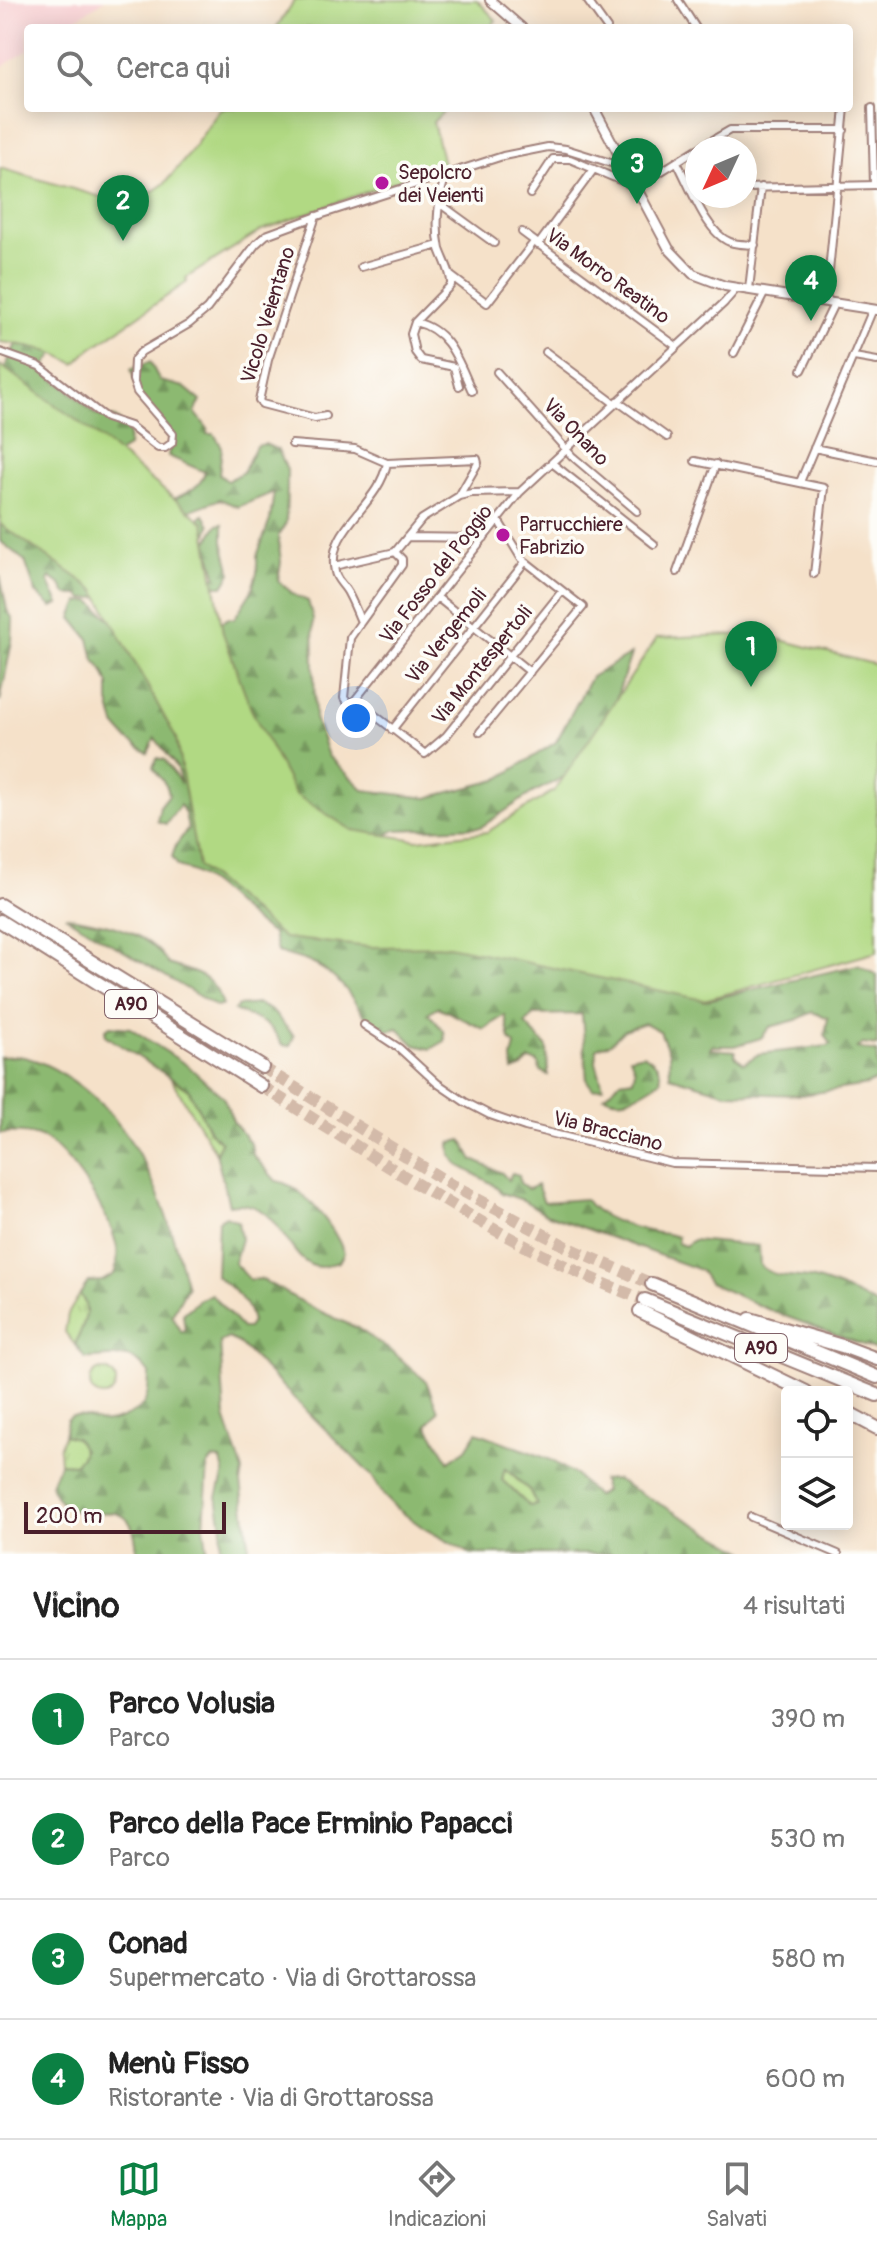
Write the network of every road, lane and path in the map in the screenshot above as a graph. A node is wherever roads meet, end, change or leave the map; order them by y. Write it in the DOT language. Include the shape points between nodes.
graph roads {
  1 [pos="490,0"];
  2 [pos="587,0"];
  3 [pos="678,0"];
  4 [pos="517,24"];
  5 [pos="604,24"];
  6 [pos="693,24"];
  7 [pos="872,108"];
  8 [pos="599,112"];
  9 [pos="845,112"];
  10 [pos="844,130"];
  11 [pos="719,136"];
  12 [pos="685,157"];
  13 [pos="677,162"];
  14 [pos="627,168"];
  15 [pos="594,169"];
  16 [pos="447,173"];
  17 [pos="875,185"];
  18 [pos="839,186"];
  19 [pos="636,187"];
  20 [pos="757,187"];
  21 [pos="761,187"];
  22 [pos="530,194"];
  23 [pos="439,203"];
  24 [pos="316,216"];
  25 [pos="522,232"];
  26 [pos="494,243"];
  27 [pos="536,243"];
  28 [pos="439,245"];
  29 [pos="755,245"];
  30 [pos="361,267"];
  31 [pos="451,276"];
  32 [pos="737,288"];
  33 [pos="749,289"];
  34 [pos="765,292"];
  35 [pos="830,303"];
  36 [pos="875,310"];
  37 [pos="415,322"];
  38 [pos="676,346"];
  39 [pos="0,352"];
  40 [pos="546,352"];
  41 [pos="734,353"];
  42 [pos="854,357"];
  43 [pos="877,361"];
  44 [pos="802,370"];
  45 [pos="497,372"];
  46 [pos="459,386"];
  47 [pos="472,391"];
  48 [pos="616,402"];
  49 [pos="326,416"];
  50 [pos="667,437"];
  51 [pos="292,444"];
  52 [pos="814,448"];
  53 [pos="567,449"];
  54 [pos="695,461"];
  55 [pos="877,461"];
  56 [pos="387,463"];
  57 [pos="552,463"];
  58 [pos="716,464"];
  59 [pos="800,482"];
  60 [pos="520,492"];
  61 [pos="459,496"];
  62 [pos="637,511"];
  63 [pos="498,520"];
  64 [pos="406,537"];
  65 [pos="484,538"];
  66 [pos="654,544"];
  67 [pos="395,552"];
  68 [pos="525,562"];
  69 [pos="334,566"];
  70 [pos="677,572"];
  71 [pos="814,574"];
  72 [pos="562,591"];
  73 [pos="438,598"];
  74 [pos="361,622"];
  75 [pos="474,627"];
  76 [pos="510,656"];
  77 [pos="530,672"];
  78 [pos="355,700"];
  79 [pos="392,730"];
  80 [pos="480,732"];
  81 [pos="0,905"];
  82 [pos="0,921"];
  83 [pos="364,1025"];
  84 [pos="262,1067"];
  85 [pos="261,1086"];
  86 [pos="877,1168"];
  87 [pos="652,1284"];
  88 [pos="715,1311"];
  89 [pos="877,1359"];
  90 [pos="877,1377"];
  91 [pos="795,1386"];
  92 [pos="877,1395"];
  93 [pos="853,1415"];
  94 [pos="877,1428"];
  95 [pos="751,1517"];
  96 [pos="838,1554"];
  1 -- 4 [label="street"];
  2 -- 5 [label="street"];
  3 -- 6 [label="street"];
  7 -- 17 [label="street"];
  8 -- 14 [label="street"];
  9 -- 10 [label="street"];
  10 -- 11 [label="street" via="730,130"];
  10 -- 18 [label="street"];
  12 -- 13 [label="street"];
  13 -- 19 [label="street"];
  13 -- 29 [label="street" via="718,234 733,243"];
  14 -- 16 [label="street" via="548,147"];
  14 -- 19 [label="street"];
  15 -- 19 [label="street"];
  15 -- 22 [label="street" via="570,159 553,159"];
  15 -- 27 [label="street"];
  16 -- 23 [label="street"];
  16 -- 24 [label="street"];
  17 -- 18 [label="street"];
  18 -- 21 [label="street"];
  18 -- 35 [label="street"];
  19 -- 32 [label="street" via="682,264 705,280"];
  20 -- 21 [label="street"];
  21 -- 29 [label="street"];
  23 -- 26 [label="street"];
  23 -- 28 [label="street"];
  24 -- 39 [label="street" via="263,238 207,309 137,356 132,371 135,388 173,435 165,448 106,418 39,366"];
  24 -- 49 [label="street, Vicolo Veientano" via="259,401 315,418"];
  25 -- 27 [label="street, Via Morro Reatino"];
  27 -- 31 [label="street" via="487,303"];
  27 -- 38 [label="street, Via Morro Reatino"];
  28 -- 30 [label="street"];
  28 -- 31 [label="street"];
  29 -- 33 [label="street"];
  31 -- 37 [label="street" via="449,290"];
  32 -- 33 [label="street"];
  32 -- 38 [label="street, Via Fosso del Poggio"];
  33 -- 34 [label="street"];
  34 -- 35 [label="street"];
  34 -- 41 [label="street"];
  35 -- 36 [label="street"];
  35 -- 44 [label="street"];
  36 -- 42 [label="street"];
  37 -- 46 [label="street" via="412,337 418,357 454,367"];
  37 -- 47 [label="street" via="446,338"];
  38 -- 48 [label="street, Via Fosso del Poggio"];
  40 -- 48 [label="street"];
  42 -- 43 [label="street"];
  42 -- 52 [label="street"];
  45 -- 53 [label="street, Via Onano"];
  48 -- 50 [label="street"];
  48 -- 53 [label="street, Via Fosso del Poggio"];
  51 -- 56 [label="street" via="355,449"];
  52 -- 55 [label="street"];
  52 -- 59 [label="street"];
  53 -- 57 [label="street, Via Fosso del Poggio"];
  53 -- 62 [label="street, Via Onano"];
  54 -- 58 [label="street"];
  56 -- 61 [label="street" via="477,459"];
  56 -- 69 [label="street" via="376,492 345,527"];
  57 -- 60 [label="street, Via Fosso del Poggio"];
  57 -- 66 [label="street"];
  58 -- 59 [label="street"];
  58 -- 70 [label="street"];
  59 -- 71 [label="street" via="824,488"];
  60 -- 61 [label="street"];
  60 -- 63 [label="street, Via Fosso del Poggio"];
  61 -- 64 [label="street" via="422,519"];
  63 -- 65 [label="street, Via Fosso del Poggio"];
  63 -- 68 [label="street"];
  64 -- 65 [label="street"];
  64 -- 67 [label="street"];
  65 -- 73 [label="street, Via Fosso del Poggio"];
  67 -- 69 [label="street"];
  67 -- 74 [label="street" via="402,565"];
  68 -- 72 [label="street"];
  68 -- 75 [label="street, Via Vergemoli"];
  69 -- 74 [label="street"];
  72 -- 76 [label="street, Via Montespertoli"];
  72 -- 77 [label="street" via="583,607"];
  73 -- 75 [label="street"];
  73 -- 78 [label="street, Via Fosso del Poggio"];
  74 -- 78 [label="street" via="350,638 344,698 351,704"];
  75 -- 76 [label="street"];
  75 -- 79 [label="street, Via Vergemoli"];
  76 -- 77 [label="street"];
  76 -- 79 [label="street, Via Montespertoli" via="446,736 423,754"];
  77 -- 80 [label="street"];
  78 -- 79 [label="street"];
  81 -- 84 [label="highway, A90"];
  82 -- 85 [label="highway, A90"];
  83 -- 86 [label="street, Via Bracciano" via="465,1102 525,1127 672,1163"];
  87 -- 88 [label="highway, A90"];
  88 -- 89 [label="highway"];
  88 -- 90 [label="highway, A90"];
  91 -- 92 [label="highway, A90" via="642,1305"];
  93 -- 94 [label="highway"];
  95 -- 96 [label="street"];
}
